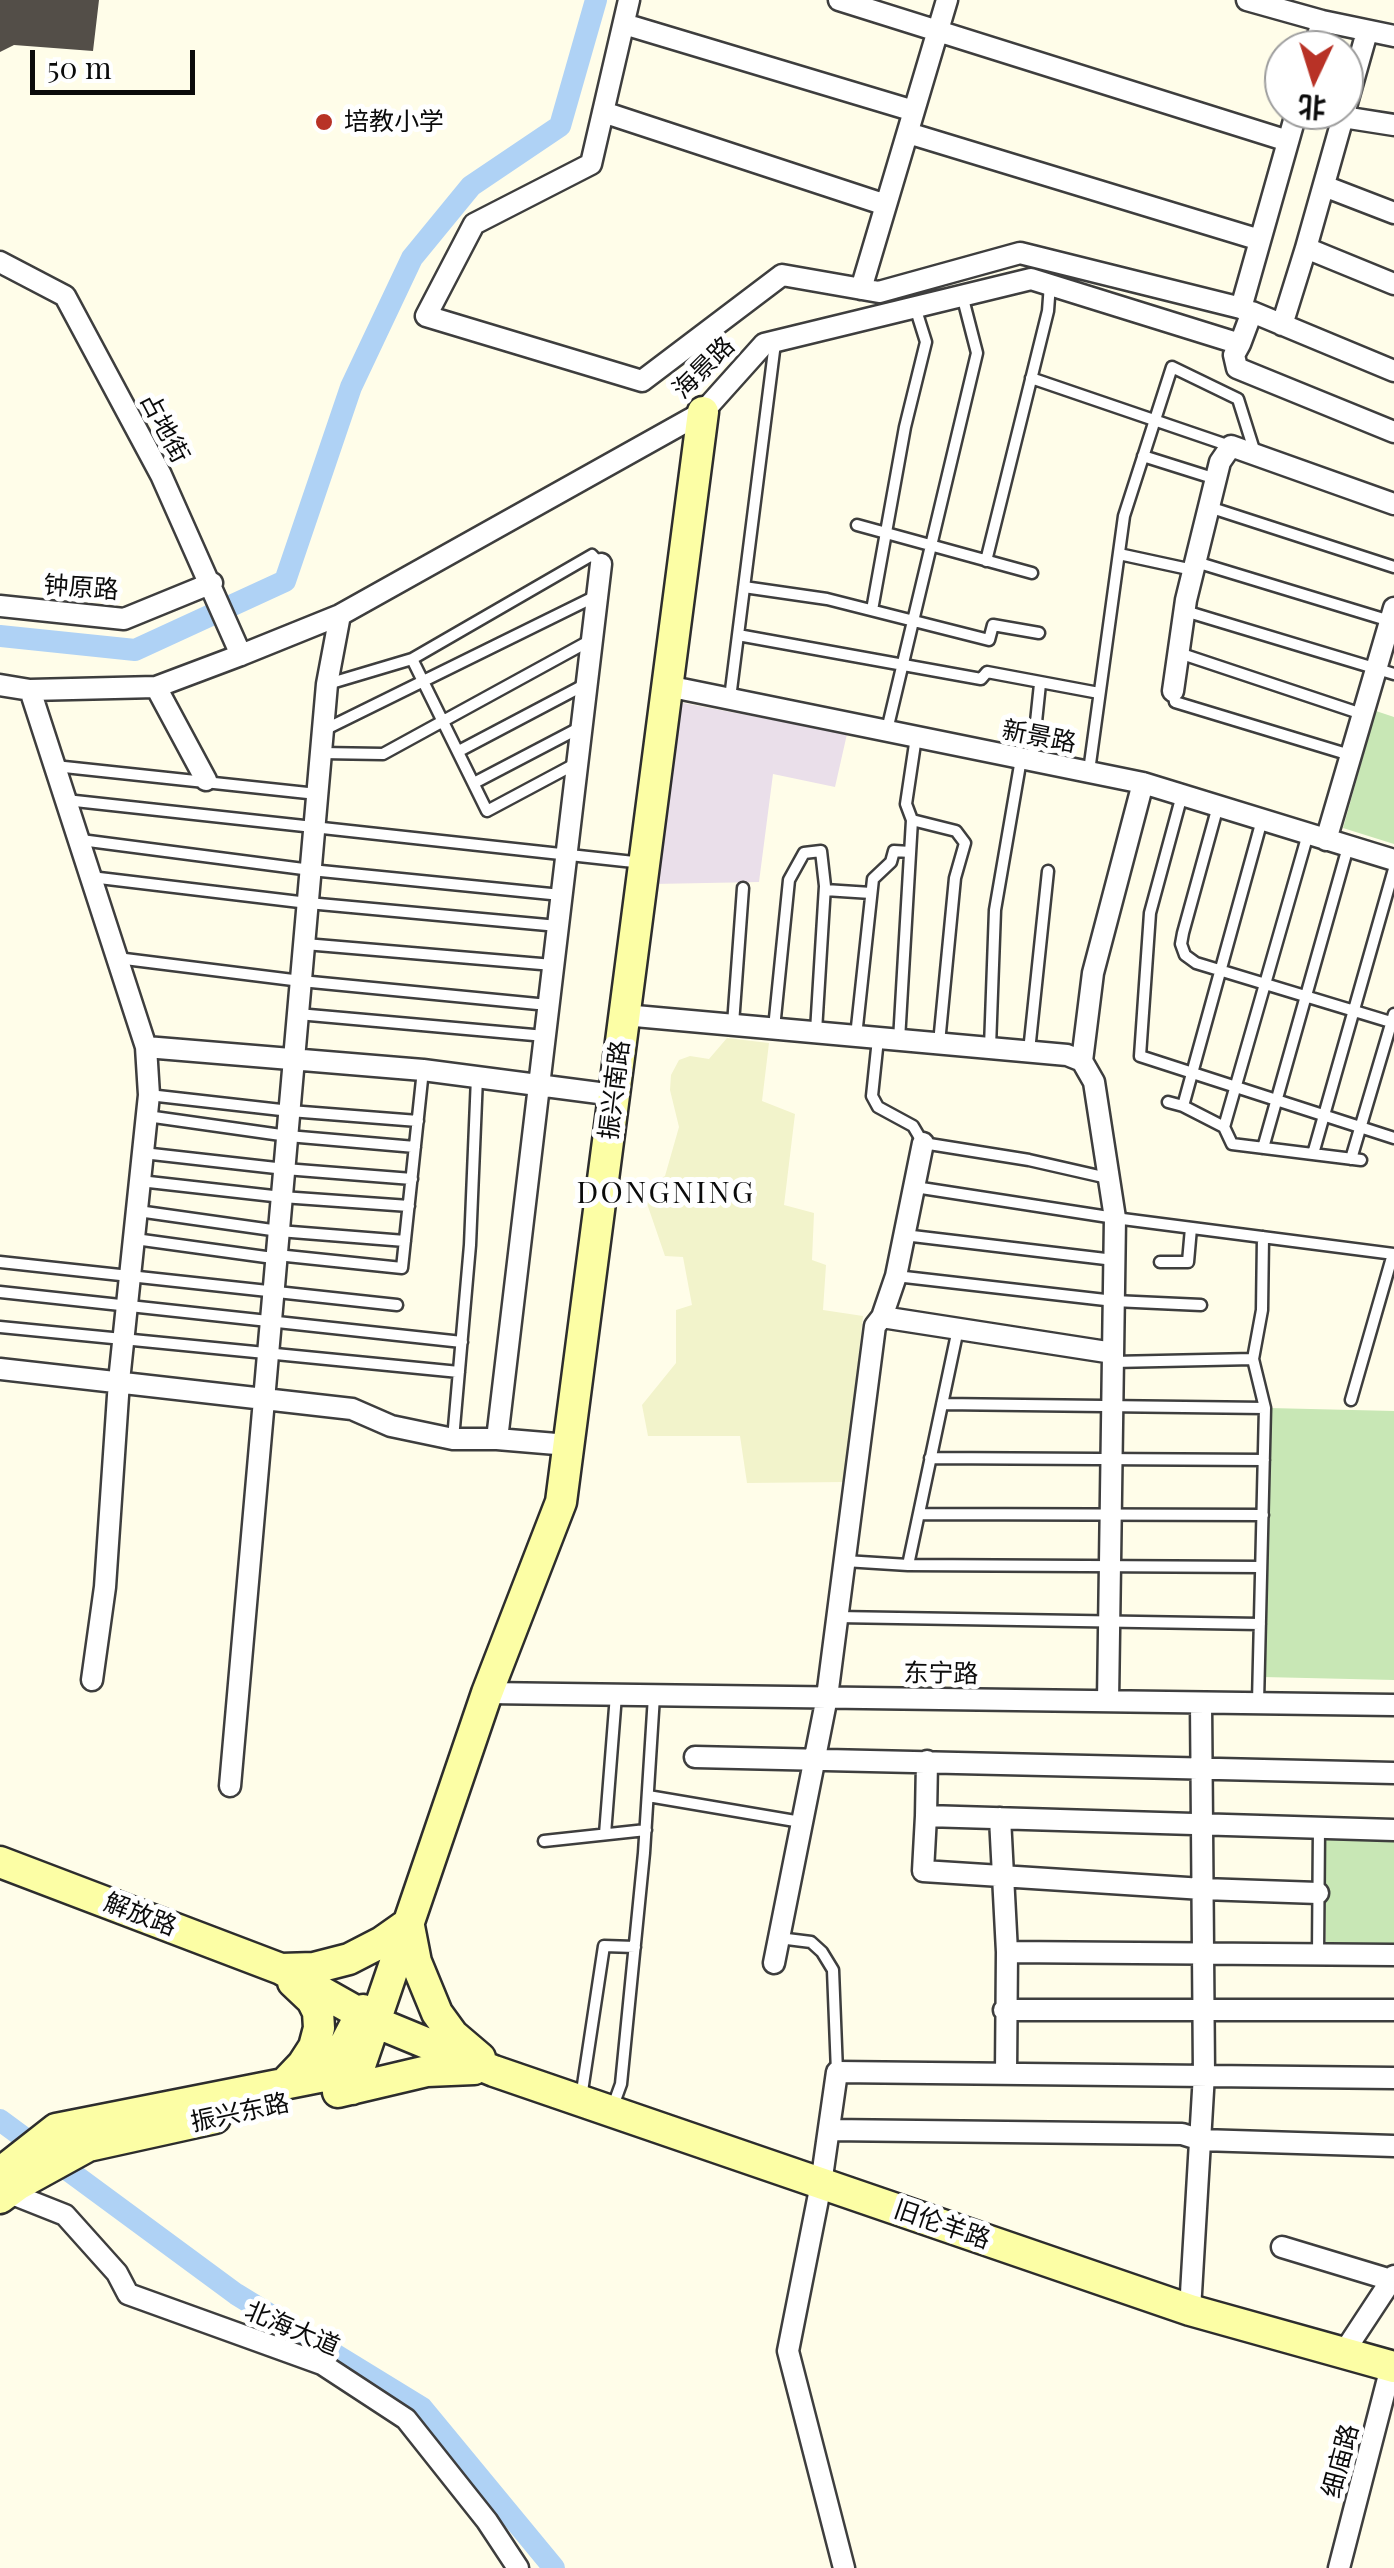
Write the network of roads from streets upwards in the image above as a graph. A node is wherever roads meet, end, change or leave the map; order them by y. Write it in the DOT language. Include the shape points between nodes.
graph roads {
  1 [pos="629,0"];
  2 [pos="839,0"];
  3 [pos="947,0"];
  4 [pos="1247,0"];
  5 [pos="1322,21"];
  6 [pos="624,24"];
  7 [pos="938,30"];
  8 [pos="1320,30"];
  9 [pos="1367,32"];
  10 [pos="1394,36"];
  11 [pos="1364,43"];
  12 [pos="603,112"];
  13 [pos="914,112"];
  14 [pos="1364,120"];
  15 [pos="1394,125"];
  16 [pos="1291,130"];
  17 [pos="1339,130"];
  18 [pos="908,133"];
  19 [pos="1288,141"];
  20 [pos="1324,186"];
  21 [pos="886,204"];
  22 [pos="1394,213"];
  23 [pos="1260,240"];
  24 [pos="1306,248"];
  25 [pos="0,262"];
  26 [pos="1394,284"];
  27 [pos="861,289"];
  28 [pos="1246,310"];
  29 [pos="1282,325"];
  30 [pos="1240,344"];
  31 [pos="1394,370"];
  32 [pos="703,412"];
  33 [pos="1394,432"];
  34 [pos="1394,504"];
  35 [pos="601,564"];
  36 [pos="216,593"];
  37 [pos="0,606"];
  38 [pos="340,614"];
  39 [pos="1393,617"];
  40 [pos="241,655"];
  41 [pos="1385,671"];
  42 [pos="0,685"];
  43 [pos="667,686"];
  44 [pos="156,687"];
  45 [pos="30,690"];
  46 [pos="1173,692"];
  47 [pos="206,780"];
  48 [pos="1143,783"];
  49 [pos="1317,837"];
  50 [pos="1394,860"];
  51 [pos="624,1015"];
  52 [pos="146,1046"];
  53 [pos="294,1058"];
  54 [pos="1082,1061"];
  55 [pos="539,1085"];
  56 [pos="614,1095"];
  57 [pos="923,1143"];
  58 [pos="882,1318"];
  59 [pos="1113,1358"];
  60 [pos="0,1369"];
  61 [pos="119,1381"];
  62 [pos="264,1399"];
  63 [pos="496,1438"];
  64 [pos="568,1445"];
  65 [pos="92,1680"];
  66 [pos="486,1693"];
  67 [pos="827,1698"];
  68 [pos="1108,1701"];
  69 [pos="1201,1703"];
  70 [pos="1394,1705"];
  71 [pos="696,1757"];
  72 [pos="815,1758"];
  73 [pos="927,1761"];
  74 [pos="1202,1768"];
  75 [pos="1394,1773"];
  76 [pos="230,1786"];
  77 [pos="926,1816"];
  78 [pos="1000,1818"];
  79 [pos="1202,1824"];
  80 [pos="1394,1830"];
  81 [pos="0,1862"];
  82 [pos="1003,1874"];
  83 [pos="1203,1889"];
  84 [pos="1318,1893"];
  85 [pos="409,1923"];
  86 [pos="1007,1952"];
  87 [pos="1203,1953"];
  88 [pos="1394,1955"];
  89 [pos="774,1963"];
  90 [pos="280,1969"];
  91 [pos="1004,2010"];
  92 [pos="1204,2010"];
  93 [pos="1394,2010"];
  94 [pos="368,2018"];
  95 [pos="494,2071"];
  96 [pos="1006,2073"];
  97 [pos="1204,2074"];
  98 [pos="1394,2078"];
  99 [pos="341,2082"];
  100 [pos="283,2084"];
  101 [pos="828,2130"];
  102 [pos="1201,2140"];
  103 [pos="1394,2146"];
  104 [pos="4,2182"];
  105 [pos="822,2184"];
  106 [pos="1282,2247"];
  107 [pos="1393,2278"];
  108 [pos="1190,2310"];
  109 [pos="1344,2352"];
  110 [pos="1393,2367"];
  111 [pos="518,2568"];
  112 [pos="844,2568"];
  113 [pos="1339,2568"];
  1 -- 6 [label="street"];
  2 -- 7 [label="street"];
  3 -- 7 [label="street"];
  4 -- 5 [label="street"];
  5 -- 8 [label="street"];
  5 -- 9 [label="street"];
  6 -- 12 [label="street"];
  6 -- 13 [label="street"];
  7 -- 13 [label="street"];
  7 -- 19 [label="street"];
  9 -- 10 [label="street"];
  9 -- 11 [label="street"];
  12 -- 21 [label="street"];
  12 -- 27 [label="street" via="591,164 474,224 426,316 642,381 782,275"];
  13 -- 18 [label="street"];
  14 -- 15 [label="street"];
  16 -- 19 [label="street"];
  17 -- 20 [label="street"];
  18 -- 21 [label="street"];
  18 -- 23 [label="street"];
  19 -- 23 [label="street"];
  20 -- 22 [label="street"];
  20 -- 24 [label="street"];
  21 -- 27 [label="street"];
  23 -- 28 [label="street"];
  24 -- 26 [label="street"];
  24 -- 29 [label="street"];
  25 -- 36 [label="street, 占地街" via="65,296 162,475"];
  27 -- 28 [label="street" via="878,292 1020,253"];
  28 -- 29 [label="street"];
  28 -- 30 [label="street"];
  29 -- 31 [label="street"];
  30 -- 32 [label="street, 海景路" via="1031,279 764,344"];
  30 -- 33 [label="street" via="1237,368"];
  32 -- 38 [label="street, 海景路"];
  32 -- 43 [label="street, 振兴南路"];
  34 -- 46 [label="street" via="1230,446 1194,566"];
  35 -- 55 [label="street"];
  36 -- 37 [label="street, 钟原路" via="124,619"];
  36 -- 40 [label="street, 占地街"];
  38 -- 40 [label="street, 海景路"];
  38 -- 53 [label="street" via="327,684"];
  39 -- 41 [label="street"];
  40 -- 44 [label="street, 海景路"];
  41 -- 49 [label="street"];
  42 -- 45 [label="street, 海景路"];
  43 -- 48 [label="street, 新景路"];
  43 -- 51 [label="street, 振兴南路"];
  44 -- 45 [label="street, 海景路"];
  44 -- 47 [label="street"];
  45 -- 52 [label="street"];
  48 -- 49 [label="street, 新景路"];
  48 -- 54 [label="street" via="1093,973"];
  49 -- 50 [label="street, 新景路"];
  51 -- 54 [label="street"];
  51 -- 56 [label="street, 振兴南路"];
  52 -- 53 [label="street"];
  52 -- 61 [label="street" via="148,1105"];
  53 -- 55 [label="street"];
  53 -- 62 [label="street"];
  54 -- 59 [label="street" via="1094,1082 1115,1218"];
  55 -- 56 [label="street"];
  55 -- 63 [label="street"];
  56 -- 64 [label="street, 振兴南路"];
  57 -- 58 [label="street"];
  58 -- 59 [label="street"];
  58 -- 67 [label="street" via="875,1326"];
  59 -- 68 [label="street"];
  60 -- 61 [label="street"];
  61 -- 62 [label="street"];
  61 -- 65 [label="street"];
  62 -- 63 [label="street" via="352,1409 391,1426 453,1439"];
  62 -- 76 [label="street"];
  63 -- 64 [label="street"];
  64 -- 66 [label="street, 振兴南路" via="561,1502"];
  66 -- 67 [label="street, 东宁路"];
  66 -- 85 [label="street, 振兴南路"];
  67 -- 68 [label="street, 东宁路"];
  67 -- 72 [label="street"];
  68 -- 69 [label="street, 东宁路"];
  69 -- 70 [label="street, 东宁路"];
  69 -- 74 [label="street"];
  71 -- 72 [label="street"];
  72 -- 73 [label="street"];
  72 -- 89 [label="street"];
  73 -- 74 [label="street"];
  73 -- 77 [label="street"];
  74 -- 75 [label="street"];
  74 -- 79 [label="street"];
  77 -- 78 [label="street"];
  77 -- 82 [label="street" via="922,1871"];
  78 -- 79 [label="street"];
  78 -- 82 [label="street"];
  79 -- 80 [label="street"];
  79 -- 83 [label="street"];
  81 -- 90 [label="street, 解放路"];
  82 -- 83 [label="street"];
  82 -- 86 [label="street"];
  83 -- 84 [label="street"];
  83 -- 87 [label="street"];
  85 -- 90 [label="street" via="349,1959"];
  85 -- 94 [label="street, 振兴南路"];
  85 -- 95 [label="street" via="437,2013"];
  86 -- 87 [label="street"];
  86 -- 91 [label="street"];
  87 -- 88 [label="street"];
  87 -- 92 [label="street"];
  90 -- 94 [label="street, 解放路"];
  90 -- 100 [label="street" via="312,2000 319,2028 314,2047"];
  91 -- 92 [label="street"];
  91 -- 96 [label="street"];
  92 -- 93 [label="street"];
  92 -- 97 [label="street"];
  94 -- 95 [label="street, 解放路"];
  94 -- 99 [label="street, 振兴南路"];
  95 -- 99 [label="street, 振兴东路" via="458,2068"];
  95 -- 105 [label="street, 旧伦羊路"];
  96 -- 97 [label="street"];
  96 -- 101 [label="street" via="837,2072"];
  97 -- 98 [label="street"];
  97 -- 102 [label="street"];
  99 -- 100 [label="street, 振兴东路"];
  99 -- 104 [label="street, 振兴东路" via="88,2146"];
  100 -- 104 [label="street, 振兴东路" via="56,2129"];
  101 -- 102 [label="street" via="1182,2134"];
  101 -- 105 [label="street"];
  102 -- 103 [label="street"];
  102 -- 108 [label="street"];
  104 -- 111 [label="street, 北海大道" via="64,2215 128,2294 322,2364 406,2419"];
  105 -- 108 [label="street, 旧伦羊路"];
  105 -- 112 [label="street" via="788,2351"];
  106 -- 107 [label="street"];
  107 -- 109 [label="street"];
  108 -- 109 [label="street, 旧伦羊路"];
  109 -- 110 [label="street, 旧伦羊路"];
  110 -- 113 [label="street, 细庙路"];
}
